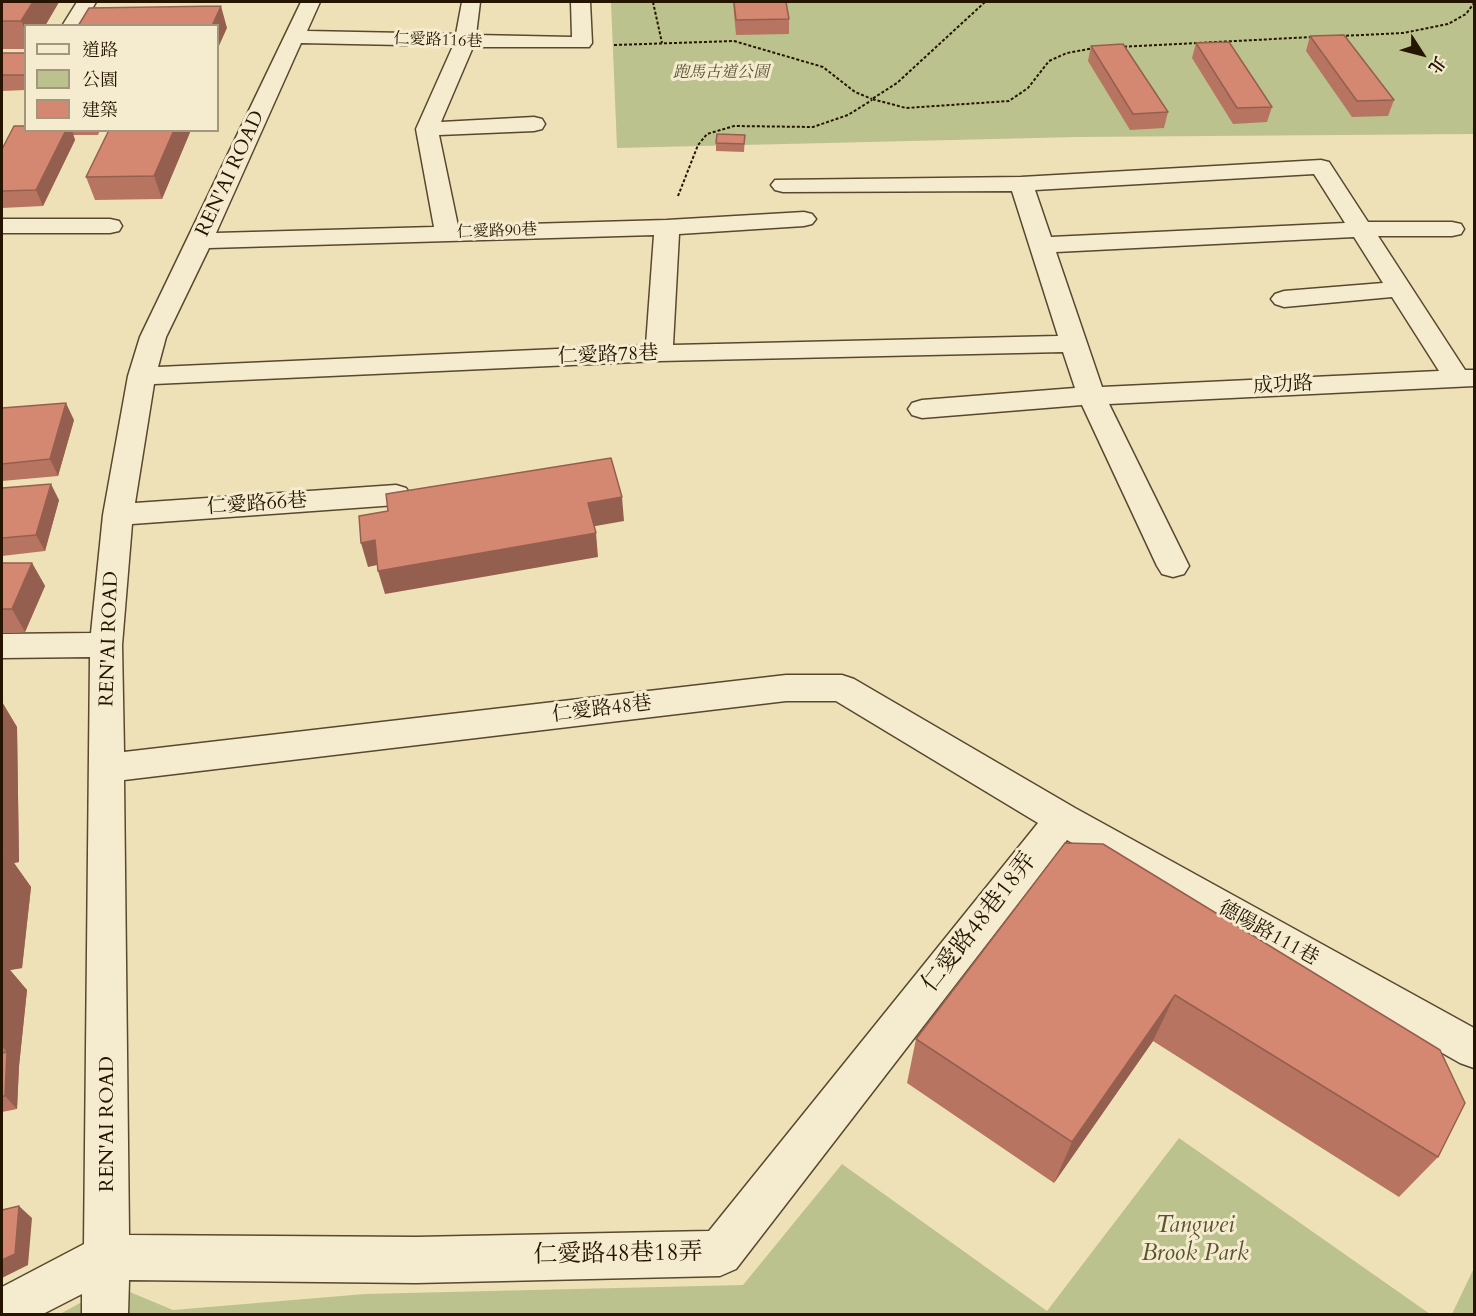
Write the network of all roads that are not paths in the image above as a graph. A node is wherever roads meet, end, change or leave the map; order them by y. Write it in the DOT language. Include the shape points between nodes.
graph roads {
  1 [pos="86,2"];
  2 [pos="310,2"];
  3 [pos="471,2"];
  4 [pos="581,2"];
  5 [pos="73,24"];
  6 [pos="294,37"];
  7 [pos="465,42"];
  8 [pos="534,124"];
  9 [pos="427,129"];
  10 [pos="1021,184"];
  11 [pos="783,185"];
  12 [pos="804,219"];
  13 [pos="2,226"];
  14 [pos="110,226"];
  15 [pos="667,227"];
  16 [pos="1360,229"];
  17 [pos="1452,229"];
  18 [pos="448,234"];
  19 [pos="200,241"];
  20 [pos="1041,245"];
  21 [pos="1400,290"];
  22 [pos="1284,299"];
  23 [pos="1075,344"];
  24 [pos="659,353"];
  25 [pos="142,376"];
  26 [pos="1466,378"];
  27 [pos="1091,396"];
  28 [pos="922,409"];
  29 [pos="396,495"];
  30 [pos="118,515"];
  31 [pos="1173,566"];
  32 [pos="106,645"];
  33 [pos="2,646"];
  34 [pos="108,768"];
  35 [pos="1062,819"];
  36 [pos="1474,1049"];
  37 [pos="107,1257"];
  38 [pos="2,1311"];
  39 [pos="105,1314"];
  1 -- 5 [label="street"];
  2 -- 6 [label="street, REN'AI ROAD"];
  3 -- 7 [label="street"];
  4 -- 7 [label="street, 仁愛路116巷" via="582,43"];
  6 -- 7 [label="street, 仁愛路116巷"];
  6 -- 19 [label="street, REN'AI ROAD"];
  7 -- 9 [label="street"];
  8 -- 9 [label="street"];
  9 -- 18 [label="street"];
  10 -- 11 [label="street"];
  10 -- 16 [label="street" via="1321,167"];
  10 -- 20 [label="street"];
  12 -- 15 [label="street, 仁愛路90巷"];
  13 -- 14 [label="street"];
  15 -- 18 [label="street, 仁愛路90巷"];
  15 -- 24 [label="street"];
  16 -- 17 [label="street"];
  16 -- 20 [label="street"];
  16 -- 21 [label="street"];
  18 -- 19 [label="street, 仁愛路90巷"];
  19 -- 25 [label="street, REN'AI ROAD" via="153,337"];
  20 -- 23 [label="street"];
  21 -- 22 [label="street"];
  21 -- 26 [label="street"];
  23 -- 24 [label="street, 仁愛路78巷"];
  23 -- 27 [label="street"];
  24 -- 25 [label="street, 仁愛路78巷"];
  25 -- 30 [label="street, REN'AI ROAD"];
  26 -- 27 [label="street, 成功路"];
  27 -- 28 [label="street, 成功路"];
  27 -- 31 [label="street"];
  29 -- 30 [label="street, 仁愛路66巷"];
  30 -- 32 [label="street, REN'AI ROAD"];
  32 -- 33 [label="street"];
  32 -- 34 [label="street, REN'AI ROAD"];
  34 -- 35 [label="street, 仁愛路48巷" via="786,688 842,688"];
  34 -- 37 [label="street, REN'AI ROAD"];
  35 -- 36 [label="street, 德陽路111巷"];
  35 -- 37 [label="street, 仁愛路48巷18弄" via="720,1253 416,1260"];
  37 -- 38 [label="street"];
  37 -- 39 [label="street, REN'AI ROAD"];
}
